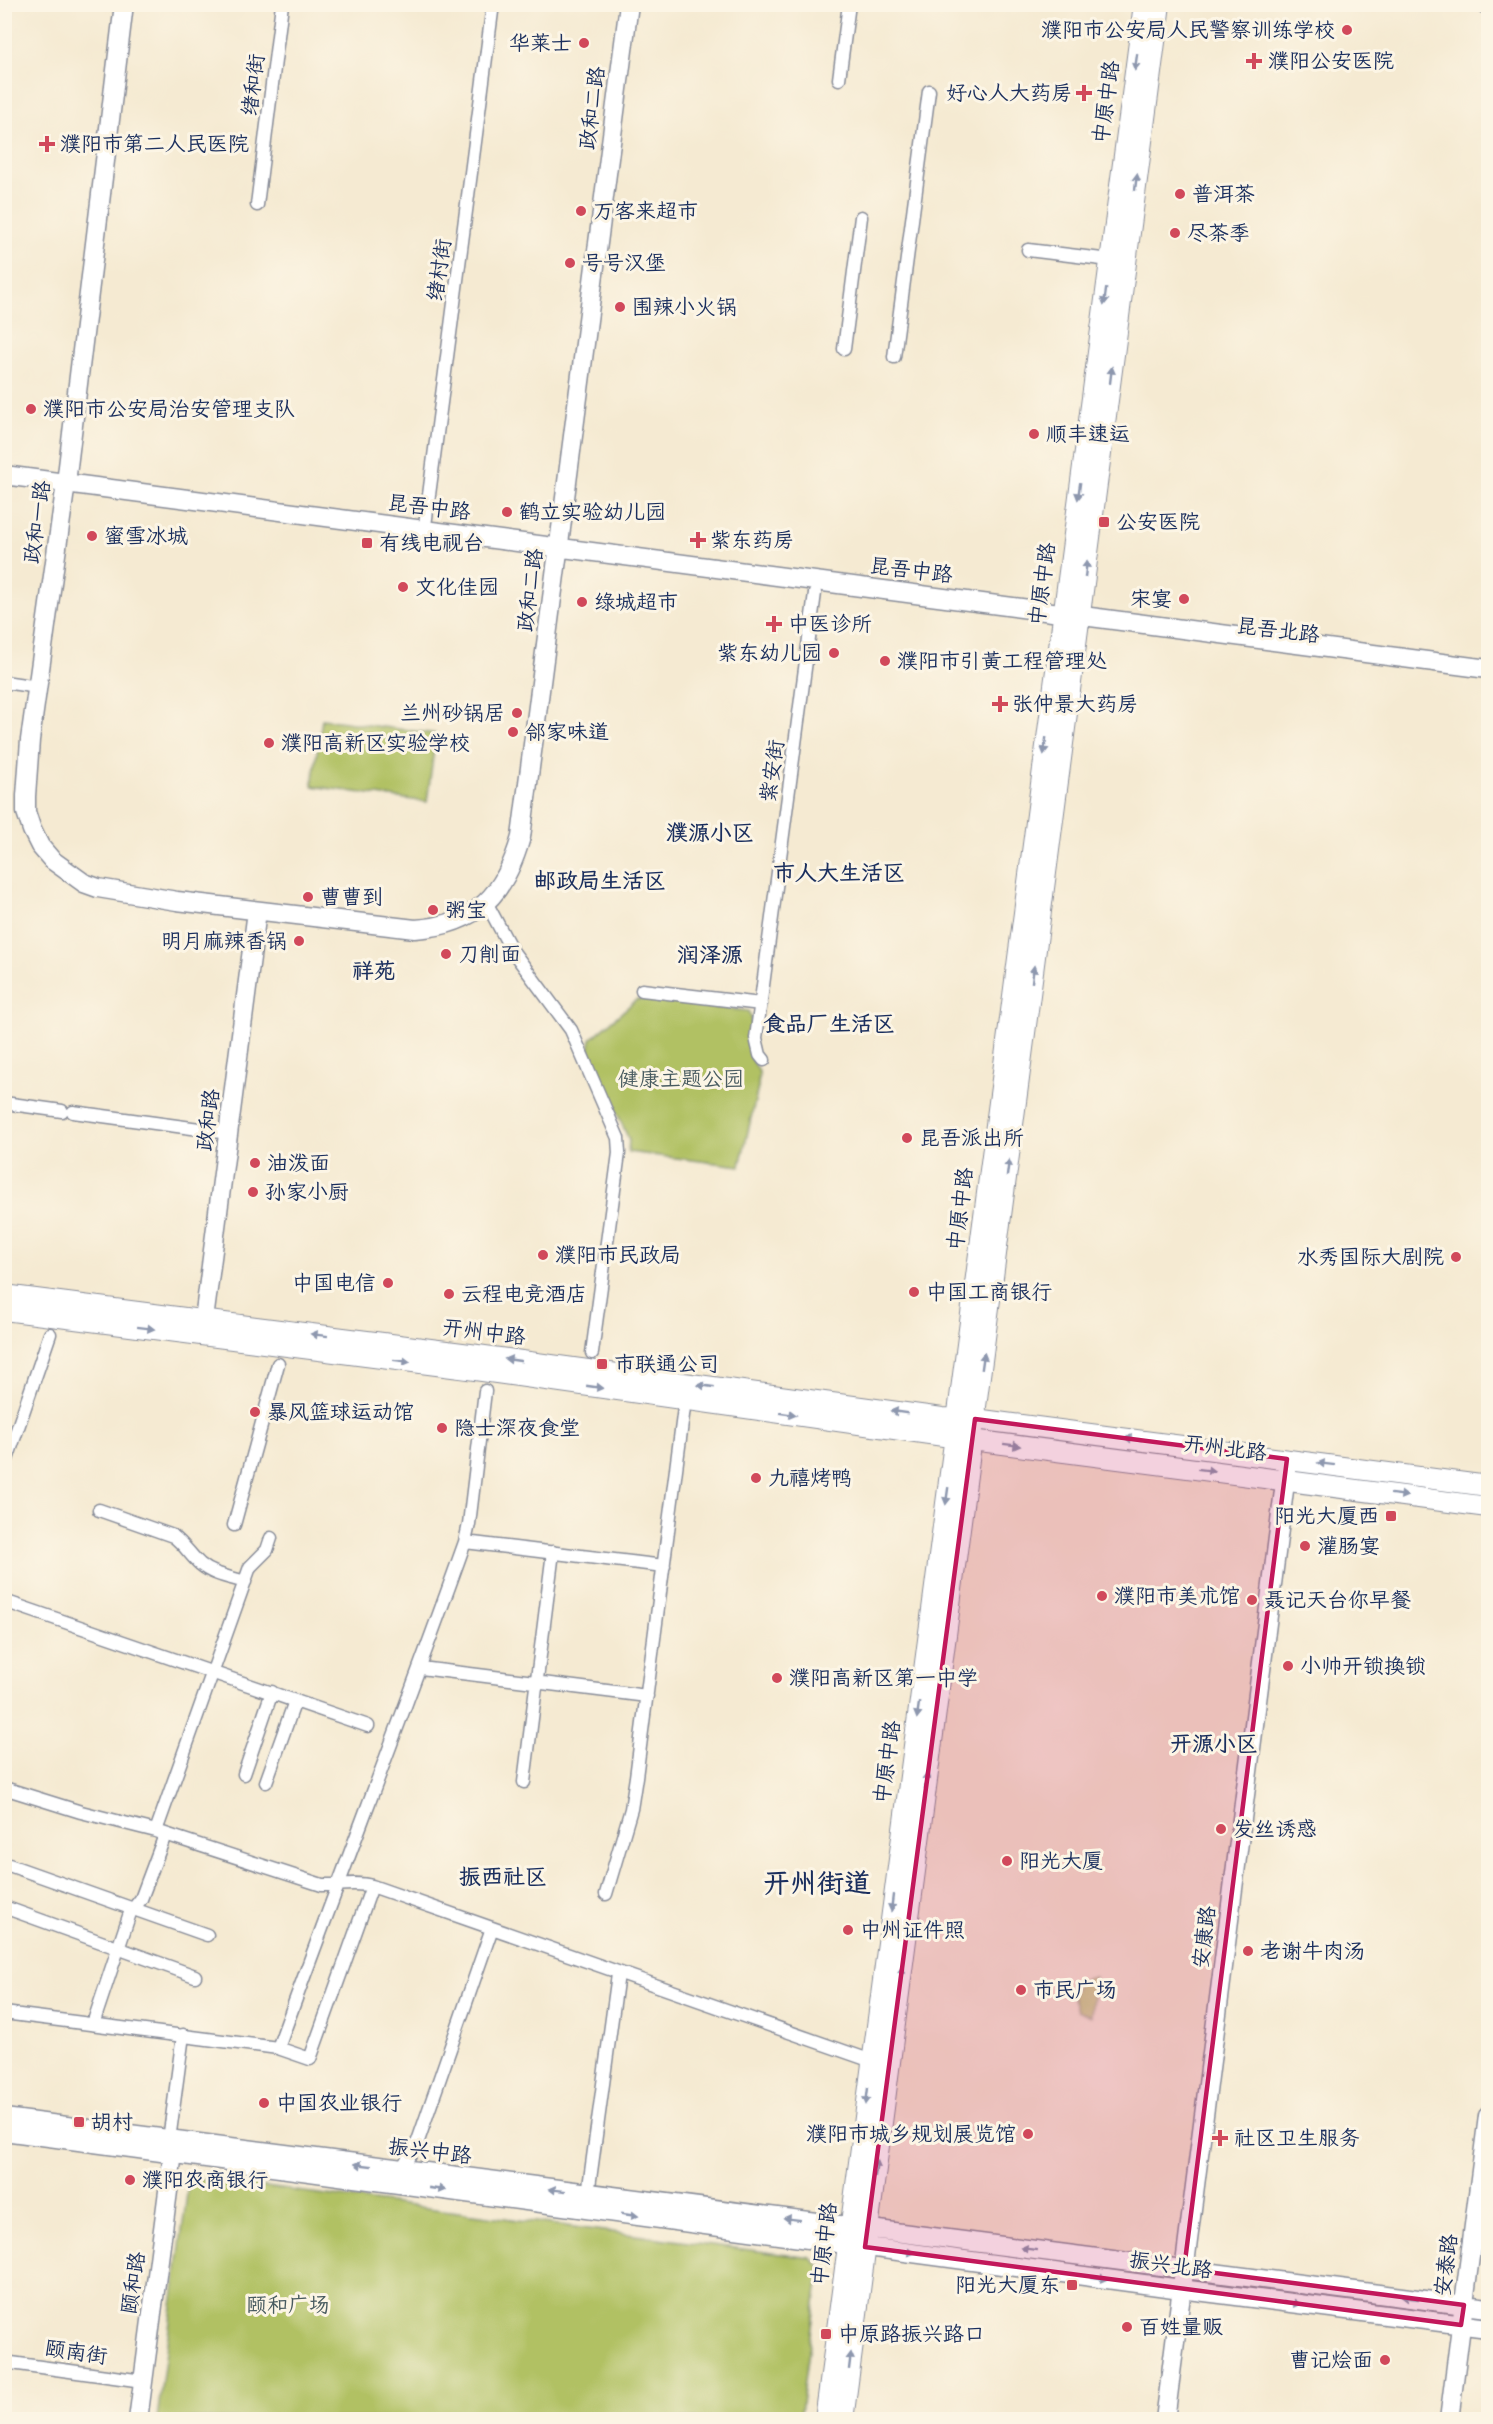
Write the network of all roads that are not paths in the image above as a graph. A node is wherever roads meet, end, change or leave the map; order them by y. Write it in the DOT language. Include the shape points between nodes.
graph roads {
  1 [pos="124,4"];
  2 [pos="282,4"];
  3 [pos="493,4"];
  4 [pos="628,4"];
  5 [pos="849,4"];
  6 [pos="1143,4"];
  7 [pos="1160,4"];
  8 [pos="839,79"];
  9 [pos="929,91"];
  10 [pos="257,205"];
  11 [pos="861,217"];
  12 [pos="1028,250"];
  13 [pos="1110,260"];
  14 [pos="844,349"];
  15 [pos="894,357"];
  16 [pos="4,475"];
  17 [pos="4,487"];
  18 [pos="65,489"];
  19 [pos="424,535"];
  20 [pos="558,553"];
  21 [pos="815,592"];
  22 [pos="1070,620"];
  23 [pos="1488,669"];
  24 [pos="1488,681"];
  25 [pos="4,682"];
  26 [pos="38,687"];
  27 [pos="486,902"];
  28 [pos="257,911"];
  29 [pos="642,990"];
  30 [pos="761,1004"];
  31 [pos="764,1060"];
  32 [pos="4,1103"];
  33 [pos="229,1132"];
  34 [pos="4,1295"];
  35 [pos="4,1310"];
  36 [pos="203,1328"];
  37 [pos="50,1334"];
  38 [pos="592,1353"];
  39 [pos="278,1364"];
  40 [pos="485,1391"];
  41 [pos="686,1400"];
  42 [pos="966,1418"];
  43 [pos="963,1439"];
  44 [pos="1287,1459"];
  45 [pos="5,1467"];
  46 [pos="1285,1480"];
  47 [pos="1488,1486"];
  48 [pos="1488,1507"];
  49 [pos="99,1510"];
  50 [pos="234,1525"];
  51 [pos="271,1538"];
  52 [pos="465,1542"];
  53 [pos="553,1552"];
  54 [pos="664,1566"];
  55 [pos="245,1582"];
  56 [pos="4,1601"];
  57 [pos="421,1668"];
  58 [pos="213,1672"];
  59 [pos="538,1682"];
  60 [pos="272,1692"];
  61 [pos="647,1696"];
  62 [pos="295,1701"];
  63 [pos="368,1726"];
  64 [pos="244,1774"];
  65 [pos="266,1782"];
  66 [pos="524,1782"];
  67 [pos="4,1788"];
  68 [pos="160,1833"];
  69 [pos="9,1865"];
  70 [pos="336,1886"];
  71 [pos="372,1886"];
  72 [pos="606,1894"];
  73 [pos="4,1907"];
  74 [pos="134,1909"];
  75 [pos="492,1928"];
  76 [pos="207,1935"];
  77 [pos="118,1948"];
  78 [pos="618,1974"];
  79 [pos="195,1976"];
  80 [pos="4,2013"];
  81 [pos="93,2024"];
  82 [pos="183,2035"];
  83 [pos="278,2048"];
  84 [pos="872,2061"];
  85 [pos="1488,2116"];
  86 [pos="4,2118"];
  87 [pos="4,2131"];
  88 [pos="171,2146"];
  89 [pos="401,2170"];
  90 [pos="588,2194"];
  91 [pos="858,2236"];
  92 [pos="1184,2269"];
  93 [pos="1182,2289"];
  94 [pos="1464,2305"];
  95 [pos="1488,2308"];
  96 [pos="1461,2325"];
  97 [pos="1488,2328"];
  98 [pos="4,2362"];
  99 [pos="143,2381"];
  100 [pos="138,2420"];
  101 [pos="825,2420"];
  102 [pos="843,2420"];
  103 [pos="1165,2420"];
  104 [pos="1449,2420"];
  1 -- 18 [label="street, 政和一路"];
  2 -- 10 [label="street, 绪和街"];
  3 -- 19 [label="street, 绪村街"];
  4 -- 20 [label="street, 政和二路"];
  5 -- 8 [label="street"];
  6 -- 13 [label="main road, 中原中路, one-way"];
  22 -- 7 [label="main road, 中原中路, one-way"];
  9 -- 15 [label="street"];
  11 -- 14 [label="street"];
  12 -- 13 [label="street"];
  13 -- 22 [label="main road, 中原中路, one-way"];
  16 -- 18 [label="street, 昆吾中路"];
  17 -- 18 [label="street, 昆吾中路"];
  18 -- 19 [label="street, 昆吾中路"];
  18 -- 26 [label="street, 政和一路"];
  19 -- 20 [label="street, 昆吾中路"];
  20 -- 21 [label="street, 昆吾中路"];
  20 -- 22 [label="street, 昆吾中路"];
  20 -- 27 [label="street, 政和二路" via="521,837 505,880"];
  21 -- 22 [label="street, 昆吾中路"];
  21 -- 30 [label="street, 紫安街"];
  22 -- 23 [label="street, 昆吾北路"];
  22 -- 24 [label="street, 昆吾北路"];
  22 -- 42 [label="main road, 中原中路"];
  25 -- 26 [label="street"];
  26 -- 28 [label="street, 政和一路" via="26,812 40,846 52,860 84,883 98,888"];
  27 -- 28 [label="street, 政和二路" via="447,924 415,929"];
  27 -- 38 [label="street" via="511,949 572,1030 618,1138"];
  28 -- 33 [label="street, 政和路"];
  29 -- 30 [label="street"];
  30 -- 31 [label="street, 紫安街" via="756,1038"];
  32 -- 33 [label="street"];
  33 -- 36 [label="street, 政和路"];
  34 -- 36 [label="main road, 开州中路"];
  35 -- 36 [label="main road, 开州中路, one-way"];
  36 -- 41 [label="main road, 开州中路, one-way"];
  42 -- 36 [label="main road, 开州中路, one-way" via="942,1418 482,1355"];
  37 -- 45 [label="street"];
  39 -- 50 [label="street"];
  40 -- 52 [label="street"];
  41 -- 43 [label="main road, 开州中路, one-way"];
  41 -- 54 [label="street"];
  42 -- 43 [label="main road, 中原中路"];
  44 -- 42 [label="main road, 开州北路, one-way"];
  43 -- 46 [label="main road, 开州北路, one-way"];
  43 -- 84 [label="main road, 中原中路, one-way"];
  91 -- 43 [label="main road, 中原中路, one-way"];
  44 -- 46 [label="street, 安康路"];
  47 -- 44 [label="main road, 开州北路, one-way"];
  46 -- 48 [label="main road, 开州北路, one-way"];
  46 -- 92 [label="street, 安康路"];
  49 -- 55 [label="street" via="173,1536 212,1572"];
  51 -- 55 [label="street" via="267,1550 250,1567"];
  52 -- 53 [label="street"];
  52 -- 57 [label="street"];
  53 -- 54 [label="street"];
  53 -- 59 [label="street"];
  54 -- 61 [label="street"];
  55 -- 58 [label="street"];
  56 -- 58 [label="street"];
  57 -- 59 [label="street"];
  57 -- 70 [label="street"];
  58 -- 60 [label="street"];
  58 -- 68 [label="street"];
  59 -- 61 [label="street"];
  59 -- 66 [label="street"];
  60 -- 62 [label="street"];
  60 -- 64 [label="street"];
  61 -- 72 [label="street" via="631,1809"];
  62 -- 63 [label="street"];
  62 -- 65 [label="street"];
  67 -- 68 [label="street"];
  68 -- 70 [label="street" via="322,1885"];
  68 -- 74 [label="street" via="141,1899"];
  69 -- 74 [label="street"];
  70 -- 71 [label="street"];
  70 -- 83 [label="street"];
  71 -- 75 [label="street"];
  71 -- 83 [label="street" via="310,2059"];
  73 -- 77 [label="street"];
  74 -- 76 [label="street"];
  74 -- 77 [label="street"];
  75 -- 78 [label="street"];
  75 -- 89 [label="street" via="418,2141"];
  77 -- 79 [label="street"];
  77 -- 81 [label="street"];
  78 -- 84 [label="street"];
  78 -- 90 [label="street"];
  80 -- 81 [label="street"];
  81 -- 82 [label="street"];
  82 -- 83 [label="street"];
  82 -- 88 [label="street"];
  84 -- 91 [label="main road, 中原中路, one-way"];
  85 -- 94 [label="street, 安泰路"];
  86 -- 88 [label="street, 振兴中路"];
  87 -- 88 [label="street, 振兴中路"];
  89 -- 88 [label="street, 振兴中路, one-way"];
  88 -- 91 [label="street, 振兴中路, one-way"];
  88 -- 99 [label="street, 颐和路"];
  90 -- 89 [label="street, 振兴中路, one-way"];
  91 -- 90 [label="street, 振兴中路, one-way"];
  92 -- 91 [label="street, 振兴北路, one-way"];
  91 -- 93 [label="street, 振兴北路, one-way"];
  91 -- 101 [label="main road, 中原中路"];
  102 -- 91 [label="main road, 中原中路, one-way"];
  92 -- 93 [label="street, 安康路"];
  94 -- 92 [label="street, 振兴北路, one-way"];
  93 -- 96 [label="street, 振兴北路, one-way"];
  93 -- 103 [label="street, 安康路"];
  94 -- 95 [label="street, 振兴北路"];
  94 -- 96 [label="street, 安泰路"];
  96 -- 97 [label="street, 振兴北路"];
  96 -- 104 [label="street, 安泰路"];
  98 -- 99 [label="street, 颐南街"];
  99 -- 100 [label="street, 颐和路"];
}
